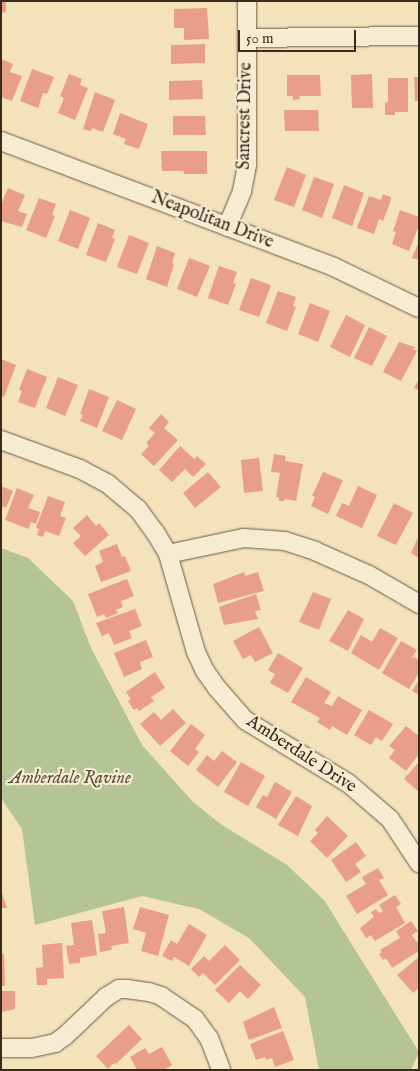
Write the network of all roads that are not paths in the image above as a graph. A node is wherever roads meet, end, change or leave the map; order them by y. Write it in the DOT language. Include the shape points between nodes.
graph roads {
  1 [pos="247,1"];
  2 [pos="419,36"];
  3 [pos="247,38"];
  4 [pos="1,141"];
  5 [pos="227,226"];
  6 [pos="419,308"];
  7 [pos="1,440"];
  8 [pos="168,554"];
  9 [pos="419,604"];
  10 [pos="419,863"];
  11 [pos="1,1048"];
  12 [pos="221,1070"];
  1 -- 3 [label="street, Sancrest Drive"];
  2 -- 3 [label="street"];
  3 -- 5 [label="street, Sancrest Drive" via="247,165 242,191"];
  4 -- 5 [label="street, Neapolitan Drive"];
  5 -- 6 [label="street, Neapolitan Drive" via="334,267"];
  7 -- 8 [label="street, Amberdale Drive" via="80,468 108,484 138,509"];
  8 -- 9 [label="street" via="244,538 285,541 369,575"];
  8 -- 10 [label="street, Amberdale Drive" via="196,652 217,688 245,720 348,783 390,819"];
  11 -- 12 [label="street" via="32,1048 55,1043 106,998 119,989 127,989 161,996 195,1019 209,1038"];
}
